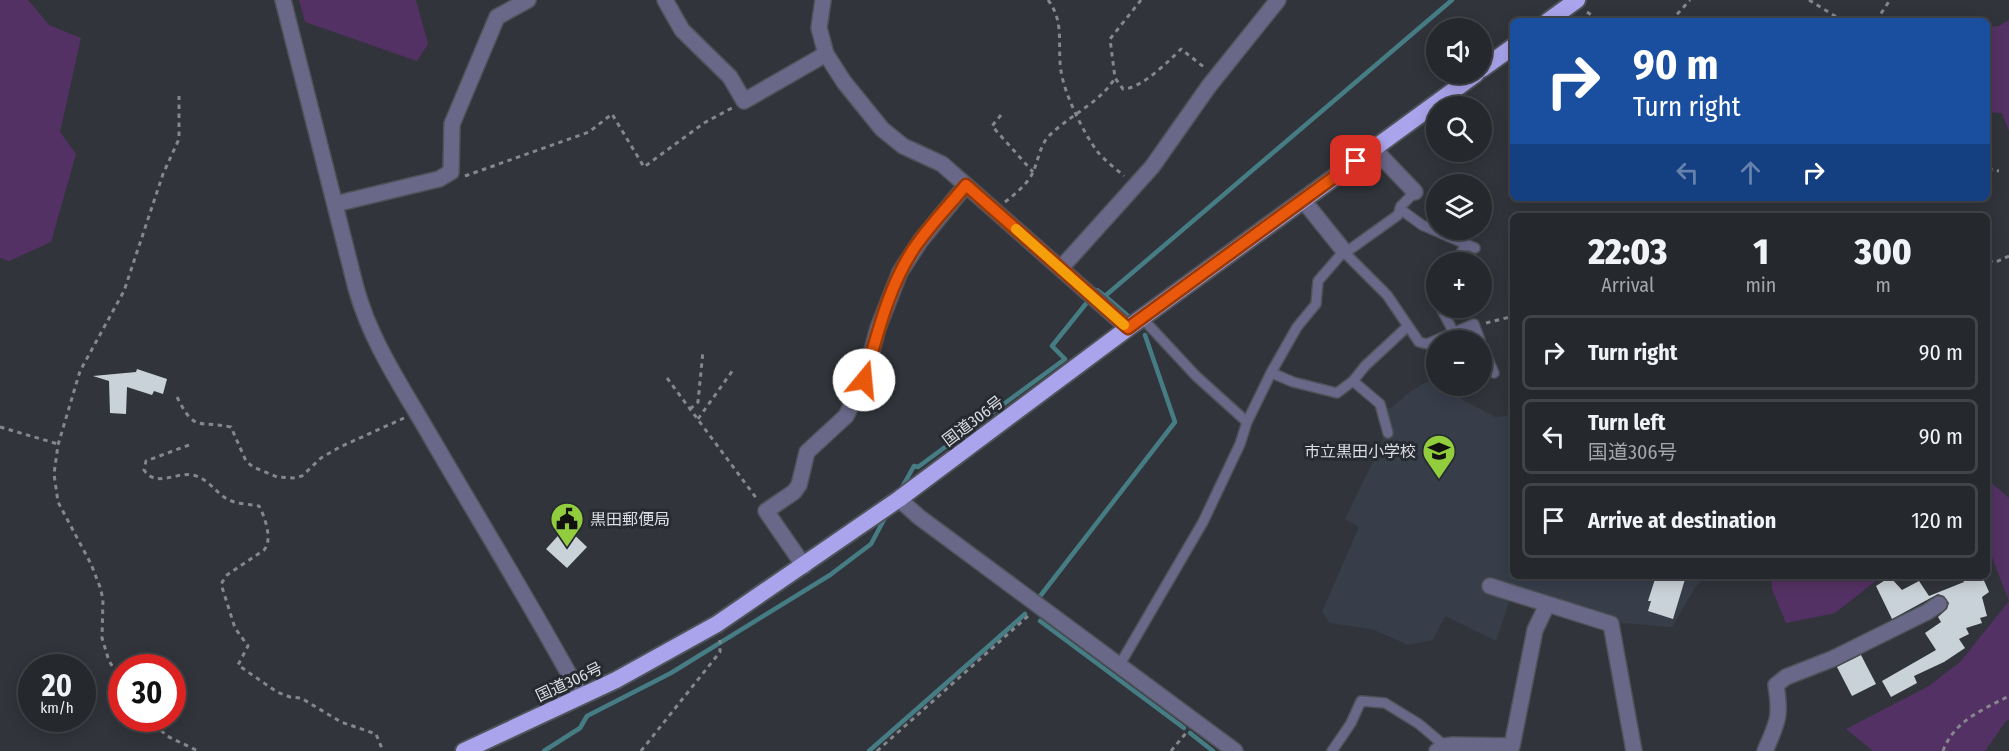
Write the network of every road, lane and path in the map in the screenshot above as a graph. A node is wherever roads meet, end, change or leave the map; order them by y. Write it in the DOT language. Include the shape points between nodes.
graph roads {
  1 [pos="284,0"];
  2 [pos="528,0"];
  3 [pos="665,0"];
  4 [pos="823,0"];
  5 [pos="1048,0"];
  6 [pos="1141,0"];
  7 [pos="1278,0"];
  8 [pos="1576,0"];
  9 [pos="1689,0"];
  10 [pos="1809,0"];
  11 [pos="1890,0"];
  12 [pos="1552,18"];
  13 [pos="1674,18"];
  14 [pos="1839,18"];
  15 [pos="1878,18"];
  16 [pos="1510,49"];
  17 [pos="826,54"];
  18 [pos="1492,62"];
  19 [pos="1216,77"];
  20 [pos="1115,78"];
  21 [pos="1462,84"];
  22 [pos="179,96"];
  23 [pos="744,101"];
  24 [pos="1077,113"];
  25 [pos="1001,115"];
  26 [pos="1373,148"];
  27 [pos="1990,169"];
  28 [pos="1999,171"];
  29 [pos="451,172"];
  30 [pos="1033,172"];
  31 [pos="966,185"];
  32 [pos="1134,186"];
  33 [pos="1415,192"];
  34 [pos="1303,200"];
  35 [pos="335,204"];
  36 [pos="1400,209"];
  37 [pos="998,213"];
  38 [pos="1345,252"];
  39 [pos="1465,252"];
  40 [pos="2009,256"];
  41 [pos="1990,261"];
  42 [pos="1061,268"];
  43 [pos="1510,317"];
  44 [pos="1142,318"];
  45 [pos="1475,326"];
  46 [pos="1407,327"];
  47 [pos="1128,328"];
  48 [pos="1461,330"];
  49 [pos="1476,330"];
  50 [pos="1426,343"];
  51 [pos="703,351"];
  52 [pos="1492,368"];
  53 [pos="733,370"];
  54 [pos="1272,373"];
  55 [pos="1494,373"];
  56 [pos="667,378"];
  57 [pos="1353,381"];
  58 [pos="177,397"];
  59 [pos="690,409"];
  60 [pos="416,411"];
  61 [pos="698,419"];
  62 [pos="1247,422"];
  63 [pos="0,428"];
  64 [pos="1388,433"];
  65 [pos="58,444"];
  66 [pos="189,445"];
  67 [pos="899,499"];
  68 [pos="766,511"];
  69 [pos="804,566"];
  70 [pos="1490,586"];
  71 [pos="1939,604"];
  72 [pos="1037,605"];
  73 [pos="1547,605"];
  74 [pos="719,637"];
  75 [pos="108,655"];
  76 [pos="1119,666"];
  77 [pos="581,696"];
  78 [pos="2009,696"];
  79 [pos="1194,722"];
  80 [pos="163,732"];
  81 [pos="1441,748"];
  82 [pos="198,751"];
  83 [pos="383,751"];
  84 [pos="464,751"];
  85 [pos="641,751"];
  86 [pos="877,751"];
  87 [pos="1172,751"];
  88 [pos="1235,751"];
  89 [pos="1332,751"];
  90 [pos="1634,751"];
  91 [pos="1765,751"];
  92 [pos="1943,751"];
  1 -- 35 [label="street"];
  2 -- 29 [label="street" via="497,17 452,124"];
  3 -- 23 [label="street" via="682,30 729,77"];
  4 -- 17 [label="street" via="819,28"];
  5 -- 24 [label="path" via="1058,20 1060,68"];
  6 -- 20 [label="path" via="1110,39"];
  7 -- 19 [label="street"];
  8 -- 12 [label="highway"];
  9 -- 13 [label="path"];
  10 -- 14 [label="path"];
  11 -- 15 [label="path"];
  16 -- 18 [label="highway"];
  17 -- 23 [label="street"];
  17 -- 31 [label="street" via="882,129 903,146 942,164"];
  19 -- 20 [label="path" via="1181,49 1130,89 1123,89"];
  19 -- 32 [label="street"];
  20 -- 24 [label="path"];
  21 -- 26 [label="highway, 国道306号"];
  22 -- 65 [label="path" via="179,139 163,174 124,291 80,371"];
  23 -- 29 [label="path" via="704,123 645,167 612,114 589,132 466,177"];
  24 -- 30 [label="path" via="1047,138"];
  24 -- 32 [label="path" via="1097,151"];
  25 -- 30 [label="path" via="992,126"];
  26 -- 33 [label="street"];
  26 -- 34 [label="highway, 国道306号"];
  27 -- 28 [label="path"];
  29 -- 35 [label="street" via="439,179"];
  30 -- 37 [label="path"];
  31 -- 37 [label="street"];
  31 -- 68 [label="street" via="900,272 878,328 864,380 846,417 807,452 795,492"];
  32 -- 42 [label="street"];
  33 -- 36 [label="lane"];
  34 -- 38 [label="street"];
  34 -- 44 [label="highway, 国道306号"];
  35 -- 60 [label="street" via="367,322"];
  36 -- 38 [label="lane" via="1398,215"];
  36 -- 39 [label="lane" via="1422,225 1470,246"];
  37 -- 42 [label="street"];
  38 -- 46 [label="lane" via="1387,296"];
  38 -- 54 [label="lane" via="1318,281 1316,304 1297,327"];
  40 -- 41 [label="path"];
  42 -- 47 [label="street"];
  43 -- 45 [label="path"];
  44 -- 47 [label="highway, 国道306号"];
  44 -- 62 [label="lane" via="1196,376"];
  45 -- 48 [label="lane"];
  45 -- 49 [label="lane"];
  46 -- 50 [label="lane" via="1416,339"];
  46 -- 57 [label="lane"];
  47 -- 67 [label="highway, 国道306号"];
  51 -- 59 [label="path" via="698,402"];
  52 -- 55 [label="lane"];
  53 -- 61 [label="path"];
  54 -- 57 [label="lane" via="1333,393"];
  54 -- 62 [label="lane"];
  56 -- 59 [label="path"];
  57 -- 64 [label="lane" via="1380,404"];
  58 -- 60 [label="path" via="191,420 231,427 253,467 277,477 293,478 302,476 340,447"];
  59 -- 61 [label="path"];
  60 -- 77 [label="street"];
  61 -- 68 [label="path"];
  62 -- 76 [label="lane" via="1203,522"];
  63 -- 65 [label="path"];
  65 -- 75 [label="path" via="54,474 58,502 91,564 103,599 102,638"];
  66 -- 83 [label="path" via="146,461 144,470 154,479 194,476 208,482 225,498 259,506 269,539 264,550 227,575 221,584 236,628 248,646 238,665 277,692 301,698 341,722 376,734"];
  67 -- 69 [label="highway, 国道306号"];
  67 -- 72 [label="street"];
  68 -- 69 [label="street"];
  69 -- 77 [label="highway, 国道306号" via="699,635"];
  70 -- 73 [label="street"];
  71 -- 91 [label="street" via="1776,685 1780,711"];
  72 -- 76 [label="street"];
  72 -- 86 [label="path"];
  73 -- 81 [label="street" via="1535,630 1512,746 1467,744"];
  73 -- 90 [label="street" via="1611,624"];
  74 -- 85 [label="path" via="720,652"];
  76 -- 79 [label="street"];
  77 -- 84 [label="highway, 国道306号"];
  78 -- 92 [label="path" via="1961,723"];
  79 -- 87 [label="path"];
  79 -- 88 [label="street"];
  80 -- 82 [label="path"];
  81 -- 89 [label="lane" via="1419,724 1385,703 1361,701"];
}
